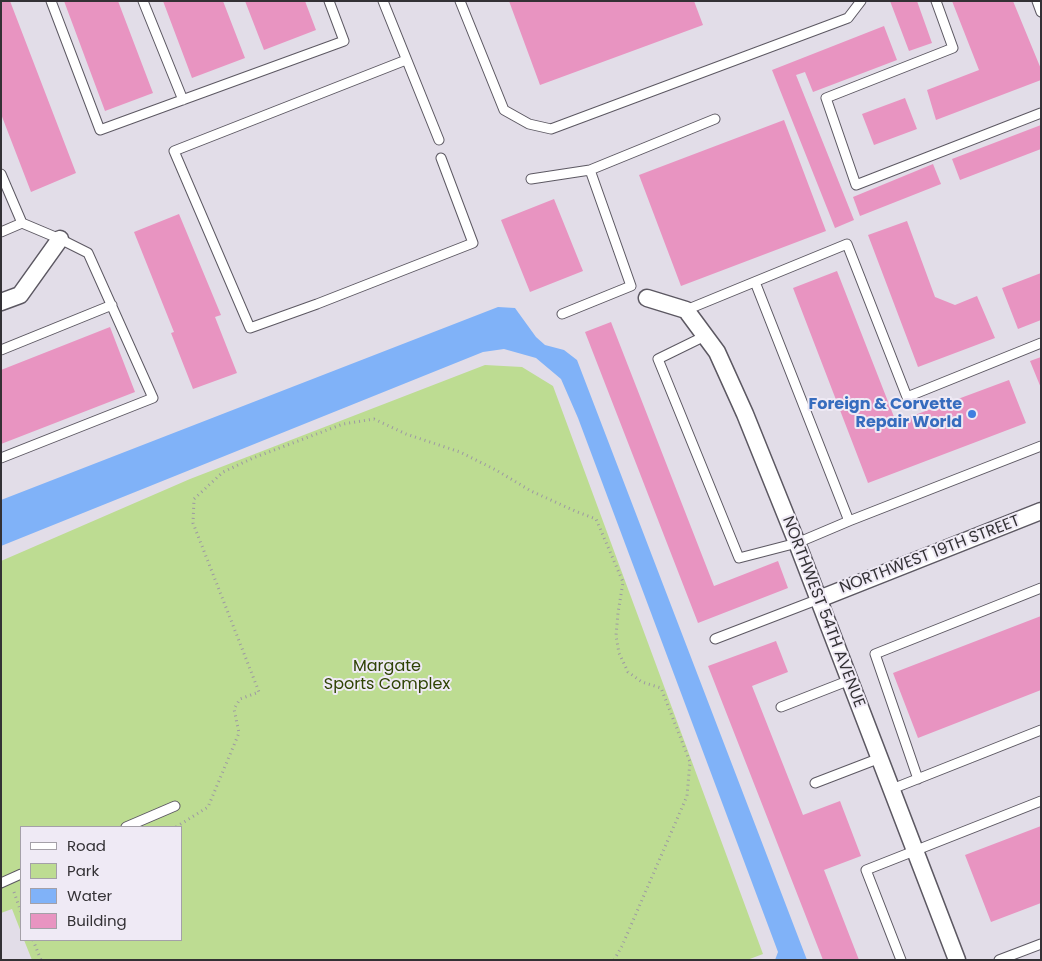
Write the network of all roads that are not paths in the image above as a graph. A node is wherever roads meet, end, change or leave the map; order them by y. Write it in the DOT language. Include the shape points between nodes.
graph roads {
  1 [pos="51,1"];
  2 [pos="143,1"];
  3 [pos="329,1"];
  4 [pos="383,1"];
  5 [pos="460,1"];
  6 [pos="861,1"];
  7 [pos="936,1"];
  8 [pos="1037,1"];
  9 [pos="1041,12"];
  10 [pos="406,60"];
  11 [pos="183,100"];
  12 [pos="1041,113"];
  13 [pos="715,119"];
  14 [pos="439,140"];
  15 [pos="441,158"];
  16 [pos="590,170"];
  17 [pos="1,174"];
  18 [pos="531,179"];
  19 [pos="22,223"];
  20 [pos="1,232"];
  21 [pos="60,239"];
  22 [pos="756,282"];
  23 [pos="639,292"];
  24 [pos="1,302"];
  25 [pos="112,305"];
  26 [pos="686,310"];
  27 [pos="562,314"];
  28 [pos="705,336"];
  29 [pos="1041,343"];
  30 [pos="1,350"];
  31 [pos="1041,446"];
  32 [pos="1,458"];
  33 [pos="1041,511"];
  34 [pos="849,521"];
  35 [pos="797,543"];
  36 [pos="1041,588"];
  37 [pos="818,599"];
  38 [pos="715,639"];
  39 [pos="850,680"];
  40 [pos="781,707"];
  41 [pos="1041,730"];
  42 [pos="880,758"];
  43 [pos="918,779"];
  44 [pos="815,783"];
  45 [pos="892,789"];
  46 [pos="1041,801"];
  47 [pos="175,806"];
  48 [pos="128,826"];
  49 [pos="916,850"];
  50 [pos="20,874"];
  51 [pos="1,883"];
  52 [pos="1041,944"];
  53 [pos="901,960"];
  54 [pos="958,960"];
  55 [pos="999,960"];
  1 -- 11 [label="lane" via="100,130"];
  2 -- 11 [label="lane"];
  3 -- 11 [label="lane" via="344,41"];
  4 -- 10 [label="lane"];
  5 -- 6 [label="lane" via="504,110 529,124 551,128 848,18"];
  7 -- 12 [label="lane" via="953,48 826,98 856,184"];
  8 -- 9 [label="lane"];
  10 -- 14 [label="lane"];
  10 -- 15 [label="lane" via="174,151 250,328 473,243"];
  13 -- 16 [label="lane"];
  16 -- 18 [label="lane"];
  16 -- 23 [label="lane"];
  17 -- 19 [label="lane"];
  19 -- 20 [label="lane"];
  19 -- 21 [label="lane"];
  21 -- 24 [label="street" via="20,295"];
  21 -- 25 [label="lane" via="88,252"];
  22 -- 26 [label="lane"];
  22 -- 29 [label="lane" via="847,244 908,397"];
  22 -- 34 [label="lane"];
  23 -- 26 [label="street"];
  23 -- 27 [label="lane"];
  25 -- 30 [label="lane"];
  25 -- 32 [label="lane" via="153,398"];
  26 -- 28 [label="street, NORTHWEST 54TH AVENUE"];
  28 -- 35 [label="street, NORTHWEST 54TH AVENUE" via="717,352 746,414"];
  28 -- 35 [label="lane" via="658,359 739,558"];
  31 -- 34 [label="lane"];
  33 -- 37 [label="street, NORTHWEST 19TH STREET"];
  34 -- 35 [label="lane"];
  35 -- 37 [label="street, NORTHWEST 54TH AVENUE"];
  36 -- 43 [label="lane" via="875,654"];
  37 -- 38 [label="lane"];
  37 -- 39 [label="street, NORTHWEST 54TH AVENUE"];
  39 -- 40 [label="lane"];
  39 -- 42 [label="street, NORTHWEST 54TH AVENUE"];
  41 -- 43 [label="lane"];
  42 -- 44 [label="lane"];
  42 -- 45 [label="street, NORTHWEST 54TH AVENUE"];
  43 -- 45 [label="lane"];
  45 -- 49 [label="street, NORTHWEST 54TH AVENUE"];
  46 -- 49 [label="lane"];
  47 -- 48 [label="lane"];
  49 -- 53 [label="lane" via="866,870"];
  49 -- 54 [label="street, NORTHWEST 54TH AVENUE"];
  50 -- 51 [label="lane"];
  52 -- 55 [label="lane"];
}
